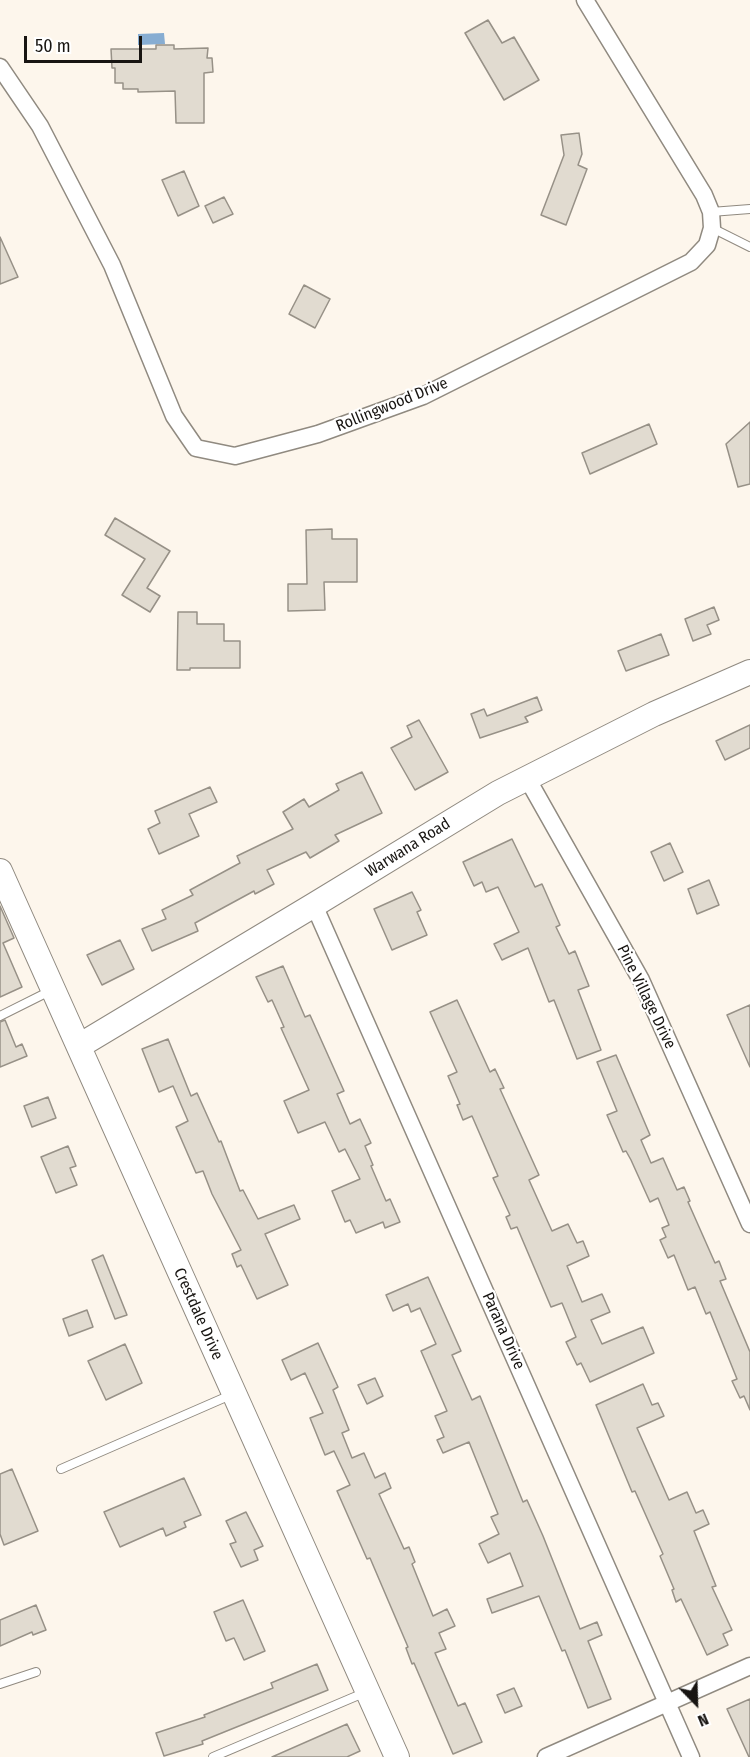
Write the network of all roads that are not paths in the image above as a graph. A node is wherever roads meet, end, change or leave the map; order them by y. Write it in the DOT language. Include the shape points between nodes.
graph roads {
  1 [pos="585,0"];
  2 [pos="0,67"];
  3 [pos="750,209"];
  4 [pos="711,220"];
  5 [pos="750,247"];
  6 [pos="750,672"];
  7 [pos="527,778"];
  8 [pos="0,871"];
  9 [pos="314,905"];
  10 [pos="53,990"];
  11 [pos="0,1016"];
  12 [pos="79,1046"];
  13 [pos="750,1224"];
  14 [pos="233,1393"];
  15 [pos="61,1469"];
  16 [pos="750,1666"];
  17 [pos="36,1672"];
  18 [pos="0,1684"];
  19 [pos="367,1692"];
  20 [pos="667,1703"];
  21 [pos="213,1757"];
  22 [pos="397,1757"];
  23 [pos="546,1757"];
  24 [pos="691,1757"];
  1 -- 4 [label="street" via="704,195"];
  2 -- 4 [label="street, Rollingwood Drive" via="40,126 112,265 174,416 196,448 236,456 318,434 423,396 691,262 707,245"];
  3 -- 4 [label="lane"];
  4 -- 5 [label="lane"];
  6 -- 7 [label="street, Warwana Road" via="654,714"];
  7 -- 9 [label="street, Warwana Road"];
  7 -- 13 [label="street, Pine Village Drive" via="641,980"];
  8 -- 10 [label="street, Crestdale Drive" via="9,900"];
  9 -- 12 [label="street, Warwana Road"];
  9 -- 20 [label="street, Parana Drive"];
  10 -- 11 [label="lane"];
  10 -- 12 [label="street, Crestdale Drive"];
  12 -- 14 [label="street, Crestdale Drive"];
  14 -- 15 [label="lane"];
  14 -- 19 [label="street, Crestdale Drive"];
  16 -- 20 [label="street"];
  17 -- 18 [label="lane"];
  19 -- 21 [label="lane"];
  19 -- 22 [label="street, Crestdale Drive"];
  20 -- 23 [label="street"];
  20 -- 24 [label="street, Parana Drive"];
}
